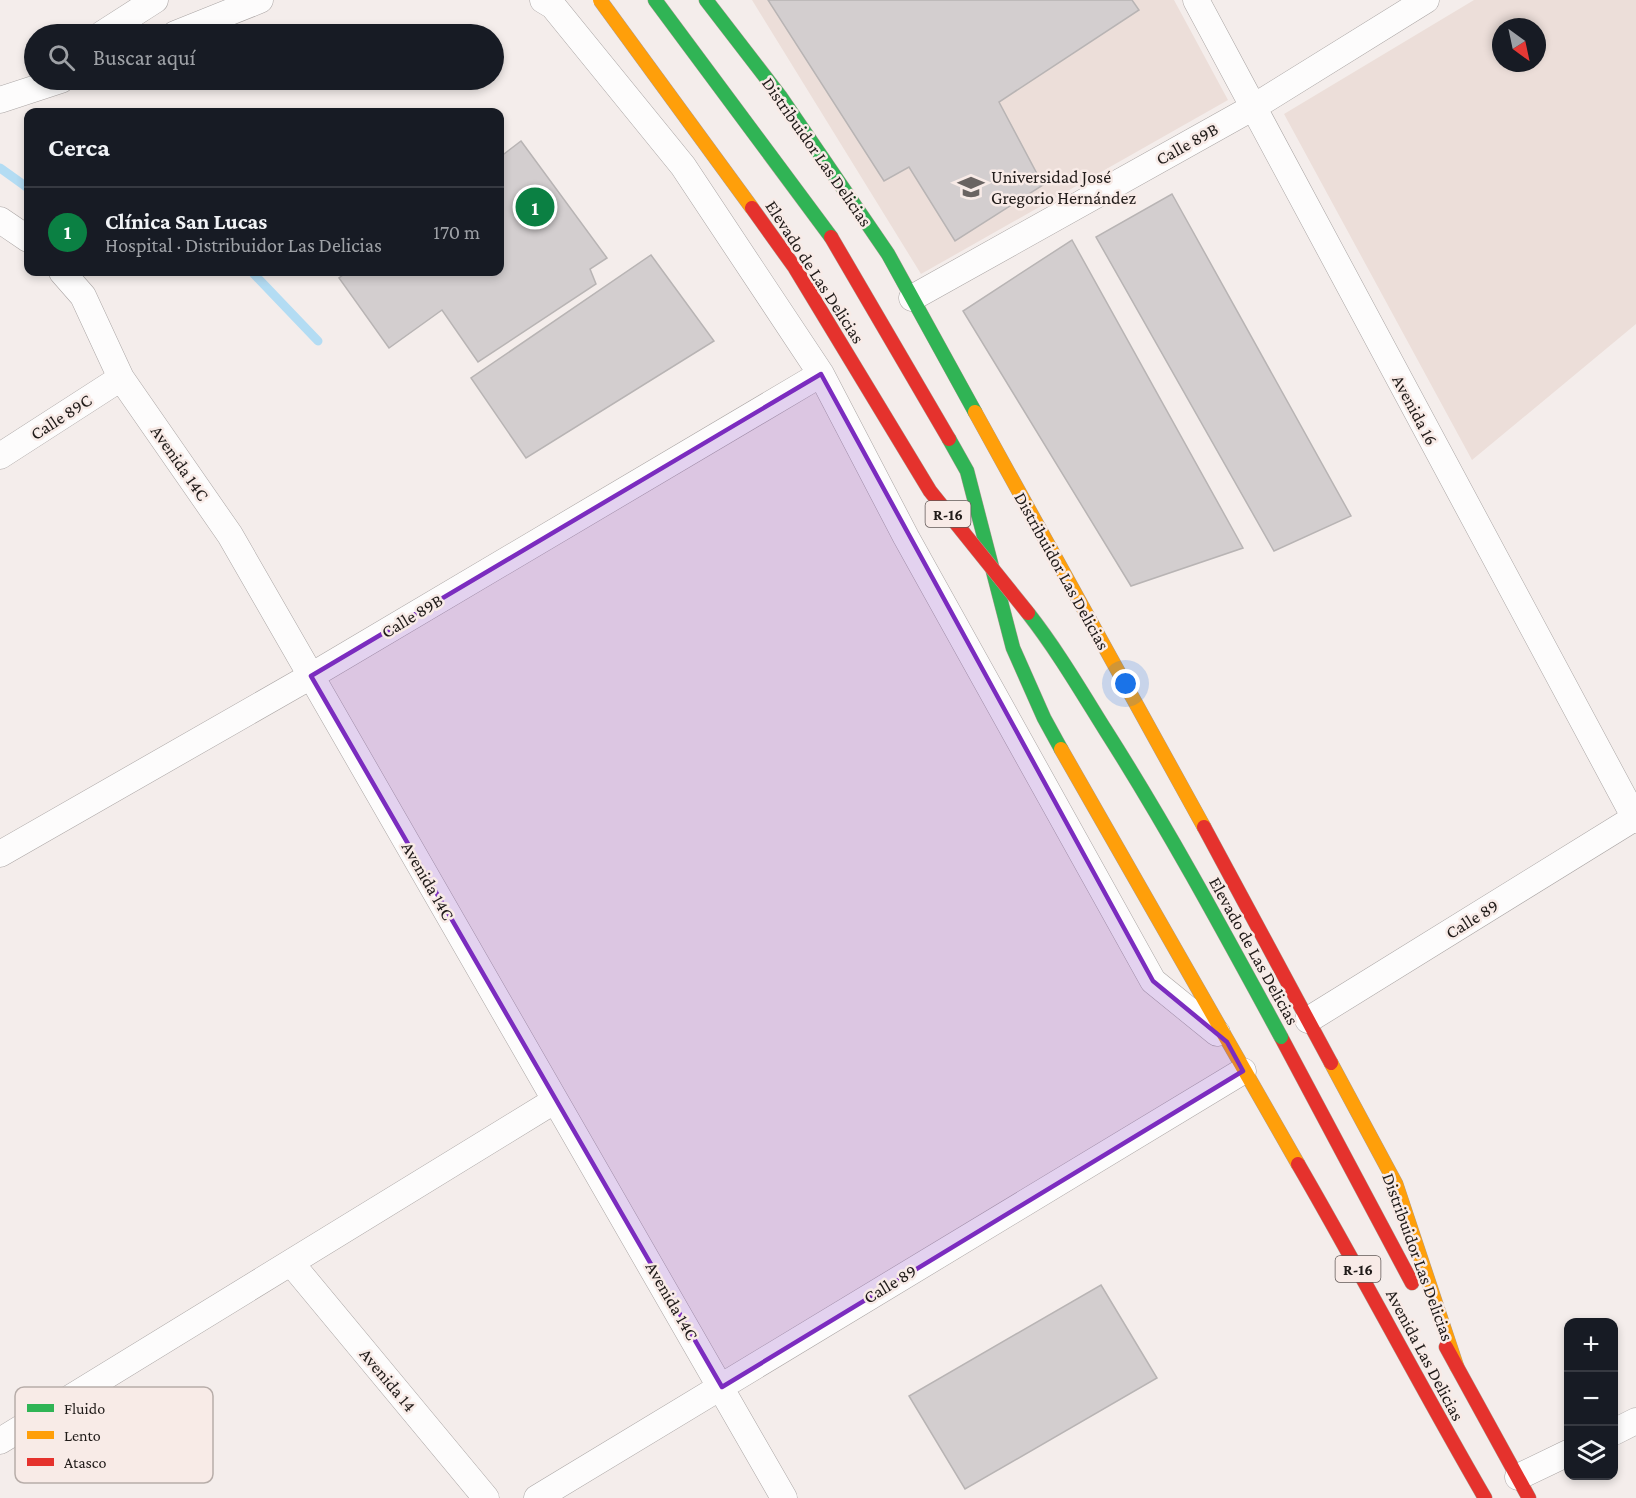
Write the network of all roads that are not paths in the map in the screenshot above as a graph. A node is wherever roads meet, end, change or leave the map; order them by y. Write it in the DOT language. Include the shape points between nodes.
graph roads {
  1 [pos="155,0"];
  2 [pos="260,0"];
  3 [pos="543,0"];
  4 [pos="600,0"];
  5 [pos="655,0"];
  6 [pos="706,0"];
  7 [pos="1196,0"];
  8 [pos="1426,0"];
  9 [pos="118,24"];
  10 [pos="200,24"];
  11 [pos="24,84"];
  12 [pos="29,90"];
  13 [pos="0,99"];
  14 [pos="1252,108"];
  15 [pos="0,220"];
  16 [pos="24,236"];
  17 [pos="66,276"];
  18 [pos="912,298"];
  19 [pos="821,374"];
  20 [pos="122,378"];
  21 [pos="0,456"];
  22 [pos="311,676"];
  23 [pos="1636,818"];
  24 [pos="0,854"];
  25 [pos="1308,1020"];
  26 [pos="1227,1042"];
  27 [pos="1243,1071"];
  28 [pos="554,1101"];
  29 [pos="291,1263"];
  30 [pos="1457,1367"];
  31 [pos="88,1387"];
  32 [pos="722,1387"];
  33 [pos="1636,1421"];
  34 [pos="1618,1430"];
  35 [pos="15,1432"];
  36 [pos="0,1441"];
  37 [pos="1564,1457"];
  38 [pos="1524,1488"];
  39 [pos="486,1498"];
  40 [pos="537,1498"];
  41 [pos="784,1498"];
  42 [pos="1485,1498"];
  1 -- 9 [label="street"];
  2 -- 10 [label="street"];
  3 -- 19 [label="street, R-16" via="553,6 683,166"];
  4 -- 30 [label="main road, Elevado de Las Delicias / R-16, bridge" via="795,268 930,491 1048,638 1131,770 1218,921"];
  5 -- 26 [label="main road, Elevado de Las Delicias / R-16" via="834,241 967,471 1013,648 1044,718"];
  6 -- 18 [label="main road, Distribuidor Las Delicias" via="780,96 888,254"];
  7 -- 14 [label="street, Avenida 16"];
  8 -- 14 [label="street, Calle 89B"];
  11 -- 13 [label="street"];
  12 -- 13 [label="street"];
  14 -- 18 [label="street, Calle 89B"];
  14 -- 23 [label="street, Avenida 16"];
  15 -- 16 [label="street"];
  17 -- 20 [label="street, Avenida 14C" via="83,296"];
  18 -- 25 [label="main road, Distribuidor Las Delicias"];
  19 -- 22 [label="street, Calle 89B"];
  19 -- 26 [label="street, R-16" via="912,548 1153,981"];
  20 -- 21 [label="street, Calle 89C"];
  20 -- 22 [label="street, Avenida 14C" via="230,535"];
  22 -- 24 [label="street, Calle 89B"];
  22 -- 28 [label="street, Avenida 14C"];
  23 -- 25 [label="street, Calle 89"];
  25 -- 30 [label="main road, Distribuidor Las Delicias" via="1396,1184"];
  26 -- 27 [label="main road, Avenida Las Delicias / R-16"];
  27 -- 32 [label="street, Calle 89"];
  27 -- 42 [label="main road, Avenida Las Delicias / R-16" via="1344,1243"];
  28 -- 29 [label="street"];
  28 -- 32 [label="street, Avenida 14C"];
  29 -- 31 [label="street"];
  29 -- 39 [label="street, Avenida 14"];
  30 -- 38 [label="main road, R-16"];
  32 -- 40 [label="street, Calle 89"];
  32 -- 41 [label="street, Avenida 14C"];
  33 -- 34 [label="street"];
  35 -- 36 [label="street"];
  37 -- 38 [label="street"];
}
